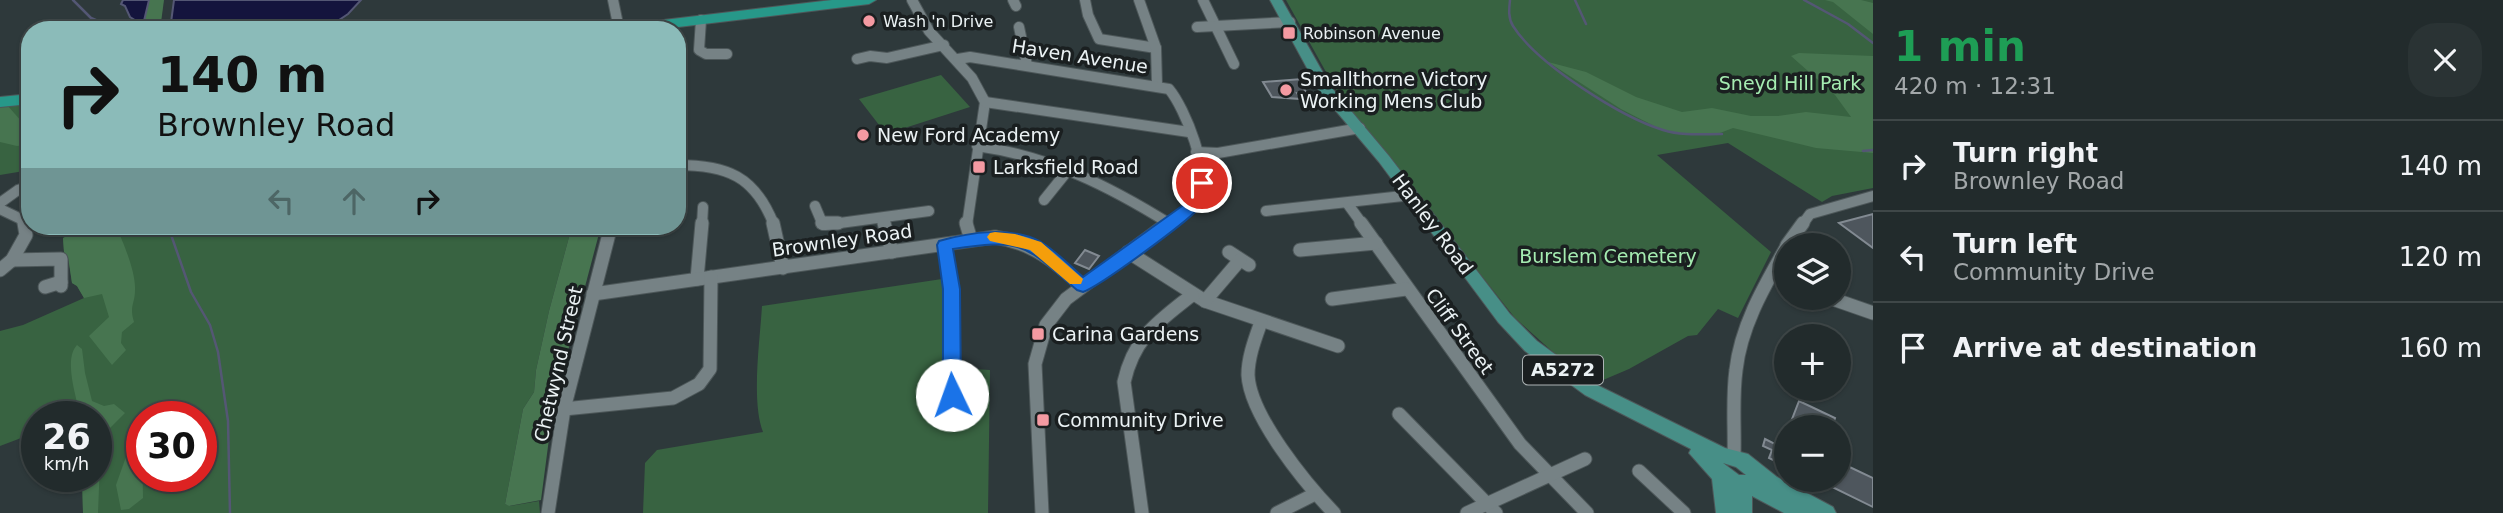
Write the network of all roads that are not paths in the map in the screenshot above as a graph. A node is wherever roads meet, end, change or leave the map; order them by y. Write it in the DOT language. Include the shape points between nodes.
graph roads {
  1 [pos="613,0"];
  2 [pos="869,0"];
  3 [pos="912,0"];
  4 [pos="1085,0"];
  5 [pos="1139,0"];
  6 [pos="1203,0"];
  7 [pos="1276,0"];
  8 [pos="784,5"];
  9 [pos="701,20"];
  10 [pos="617,21"];
  11 [pos="686,22"];
  12 [pos="1290,22"];
  13 [pos="1214,26"];
  14 [pos="1019,27"];
  15 [pos="1197,27"];
  16 [pos="944,45"];
  17 [pos="1156,48"];
  18 [pos="727,54"];
  19 [pos="857,59"];
  20 [pos="958,59"];
  21 [pos="1234,64"];
  22 [pos="1027,65"];
  23 [pos="1157,85"];
  24 [pos="21,100"];
  25 [pos="2,102"];
  26 [pos="985,102"];
  27 [pos="1360,128"];
  28 [pos="1189,132"];
  29 [pos="977,146"];
  30 [pos="1196,152"];
  31 [pos="686,165"];
  32 [pos="1069,169"];
  33 [pos="21,189"];
  34 [pos="1412,195"];
  35 [pos="1873,196"];
  36 [pos="1044,200"];
  37 [pos="0,203"];
  38 [pos="1347,203"];
  39 [pos="815,206"];
  40 [pos="0,209"];
  41 [pos="929,211"];
  42 [pos="1266,211"];
  43 [pos="883,218"];
  44 [pos="21,219"];
  45 [pos="689,219"];
  46 [pos="1170,224"];
  47 [pos="1796,233"];
  48 [pos="25,235"];
  49 [pos="609,235"];
  50 [pos="971,240"];
  51 [pos="1376,243"];
  52 [pos="944,245"];
  53 [pos="1300,250"];
  54 [pos="892,252"];
  55 [pos="1128,252"];
  56 [pos="1239,259"];
  57 [pos="12,260"];
  58 [pos="783,268"];
  59 [pos="0,270"];
  60 [pos="1773,272"];
  61 [pos="704,278"];
  62 [pos="1083,286"];
  63 [pos="45,287"];
  64 [pos="1406,289"];
  65 [pos="593,294"];
  66 [pos="1198,298"];
  67 [pos="1332,299"];
  68 [pos="1851,307"];
  69 [pos="1873,313"];
  70 [pos="1261,322"];
  71 [pos="1338,346"];
  72 [pos="952,395"];
  73 [pos="564,409"];
  74 [pos="1399,414"];
  75 [pos="1585,459"];
  76 [pos="1732,469"];
  77 [pos="1639,471"];
  78 [pos="1549,474"];
  79 [pos="1315,494"];
  80 [pos="1491,508"];
  81 [pos="548,513"];
  82 [pos="1042,513"];
  83 [pos="1142,513"];
  84 [pos="1277,513"];
  85 [pos="1334,513"];
  86 [pos="1467,513"];
  87 [pos="1587,513"];
  88 [pos="1684,513"];
  89 [pos="1726,513"];
  90 [pos="1742,513"];
  91 [pos="1802,513"];
  92 [pos="1826,513"];
  1 -- 10 [label="street"];
  2 -- 8 [label="highway"];
  3 -- 16 [label="street" via="921,21"];
  4 -- 17 [label="street" via="1099,39"];
  5 -- 17 [label="street"];
  6 -- 13 [label="street"];
  7 -- 12 [label="main road, Hanley Road / A5272"];
  8 -- 9 [label="highway"];
  9 -- 11 [label="highway"];
  9 -- 18 [label="street" via="699,50"];
  12 -- 13 [label="street"];
  12 -- 27 [label="main road, Hanley Road / A5272" via="1325,89"];
  13 -- 15 [label="street"];
  13 -- 21 [label="street"];
  14 -- 22 [label="street"];
  16 -- 19 [label="street" via="887,58"];
  16 -- 20 [label="street"];
  17 -- 23 [label="street"];
  20 -- 22 [label="street, Haven Avenue"];
  20 -- 26 [label="street" via="980,87"];
  22 -- 23 [label="street, Haven Avenue"];
  23 -- 28 [label="street, Haven Avenue" via="1177,96"];
  24 -- 25 [label="highway"];
  26 -- 28 [label="street"];
  26 -- 29 [label="street"];
  27 -- 30 [label="street" via="1218,153"];
  27 -- 34 [label="main road, Hanley Road / A5272"];
  28 -- 30 [label="street, Haven Avenue"];
  29 -- 32 [label="street"];
  29 -- 50 [label="street" via="966,222"];
  30 -- 46 [label="street" via="1200,195"];
  31 -- 58 [label="street" via="719,167 751,183 777,230"];
  32 -- 36 [label="street"];
  32 -- 46 [label="street" via="1114,189"];
  33 -- 37 [label="street"];
  34 -- 38 [label="street"];
  34 -- 76 [label="main road, Hanley Road / A5272" via="1504,318 1531,346 1591,390"];
  35 -- 47 [label="street" via="1810,214"];
  38 -- 42 [label="street"];
  38 -- 51 [label="street, Cliff Street"];
  39 -- 43 [label="street" via="823,225"];
  40 -- 44 [label="street"];
  41 -- 43 [label="street"];
  43 -- 54 [label="street"];
  45 -- 61 [label="street" via="703,212"];
  46 -- 55 [label="street"];
  48 -- 57 [label="street"];
  49 -- 65 [label="street, Chetwynd Street"];
  50 -- 52 [label="street, Brownley Road"];
  50 -- 62 [label="street, Brownley Road" via="995,237 1035,246"];
  51 -- 53 [label="street"];
  51 -- 64 [label="street, Cliff Street"];
  52 -- 54 [label="street, Brownley Road"];
  52 -- 72 [label="street" via="951,289"];
  54 -- 58 [label="street, Brownley Road"];
  55 -- 62 [label="street"];
  55 -- 66 [label="street"];
  56 -- 66 [label="street"];
  57 -- 59 [label="street"];
  57 -- 63 [label="street" via="61,259 61,284"];
  58 -- 61 [label="street, Brownley Road"];
  60 -- 76 [label="street" via="1752,309 1738,354"];
  61 -- 65 [label="street, Brownley Road"];
  61 -- 73 [label="street" via="710,369 705,379 673,398"];
  62 -- 82 [label="street" via="1046,325 1036,353"];
  64 -- 67 [label="street"];
  64 -- 78 [label="street, Cliff Street" via="1497,416"];
  65 -- 73 [label="street, Chetwynd Street"];
  66 -- 70 [label="street"];
  66 -- 83 [label="street" via="1139,339 1126,365 1124,382"];
  68 -- 69 [label="street"];
  70 -- 71 [label="street"];
  70 -- 79 [label="street" via="1249,355 1250,390"];
  73 -- 81 [label="street, Chetwynd Street"];
  74 -- 80 [label="street"];
  75 -- 78 [label="street"];
  76 -- 89 [label="main road"];
  76 -- 90 [label="main road"];
  76 -- 91 [label="main road, A5272"];
  76 -- 92 [label="main road, A5272"];
  77 -- 88 [label="street"];
  78 -- 80 [label="street"];
  78 -- 87 [label="street, Cliff Street"];
  79 -- 84 [label="street"];
  79 -- 85 [label="street"];
  80 -- 86 [label="street"];
}
